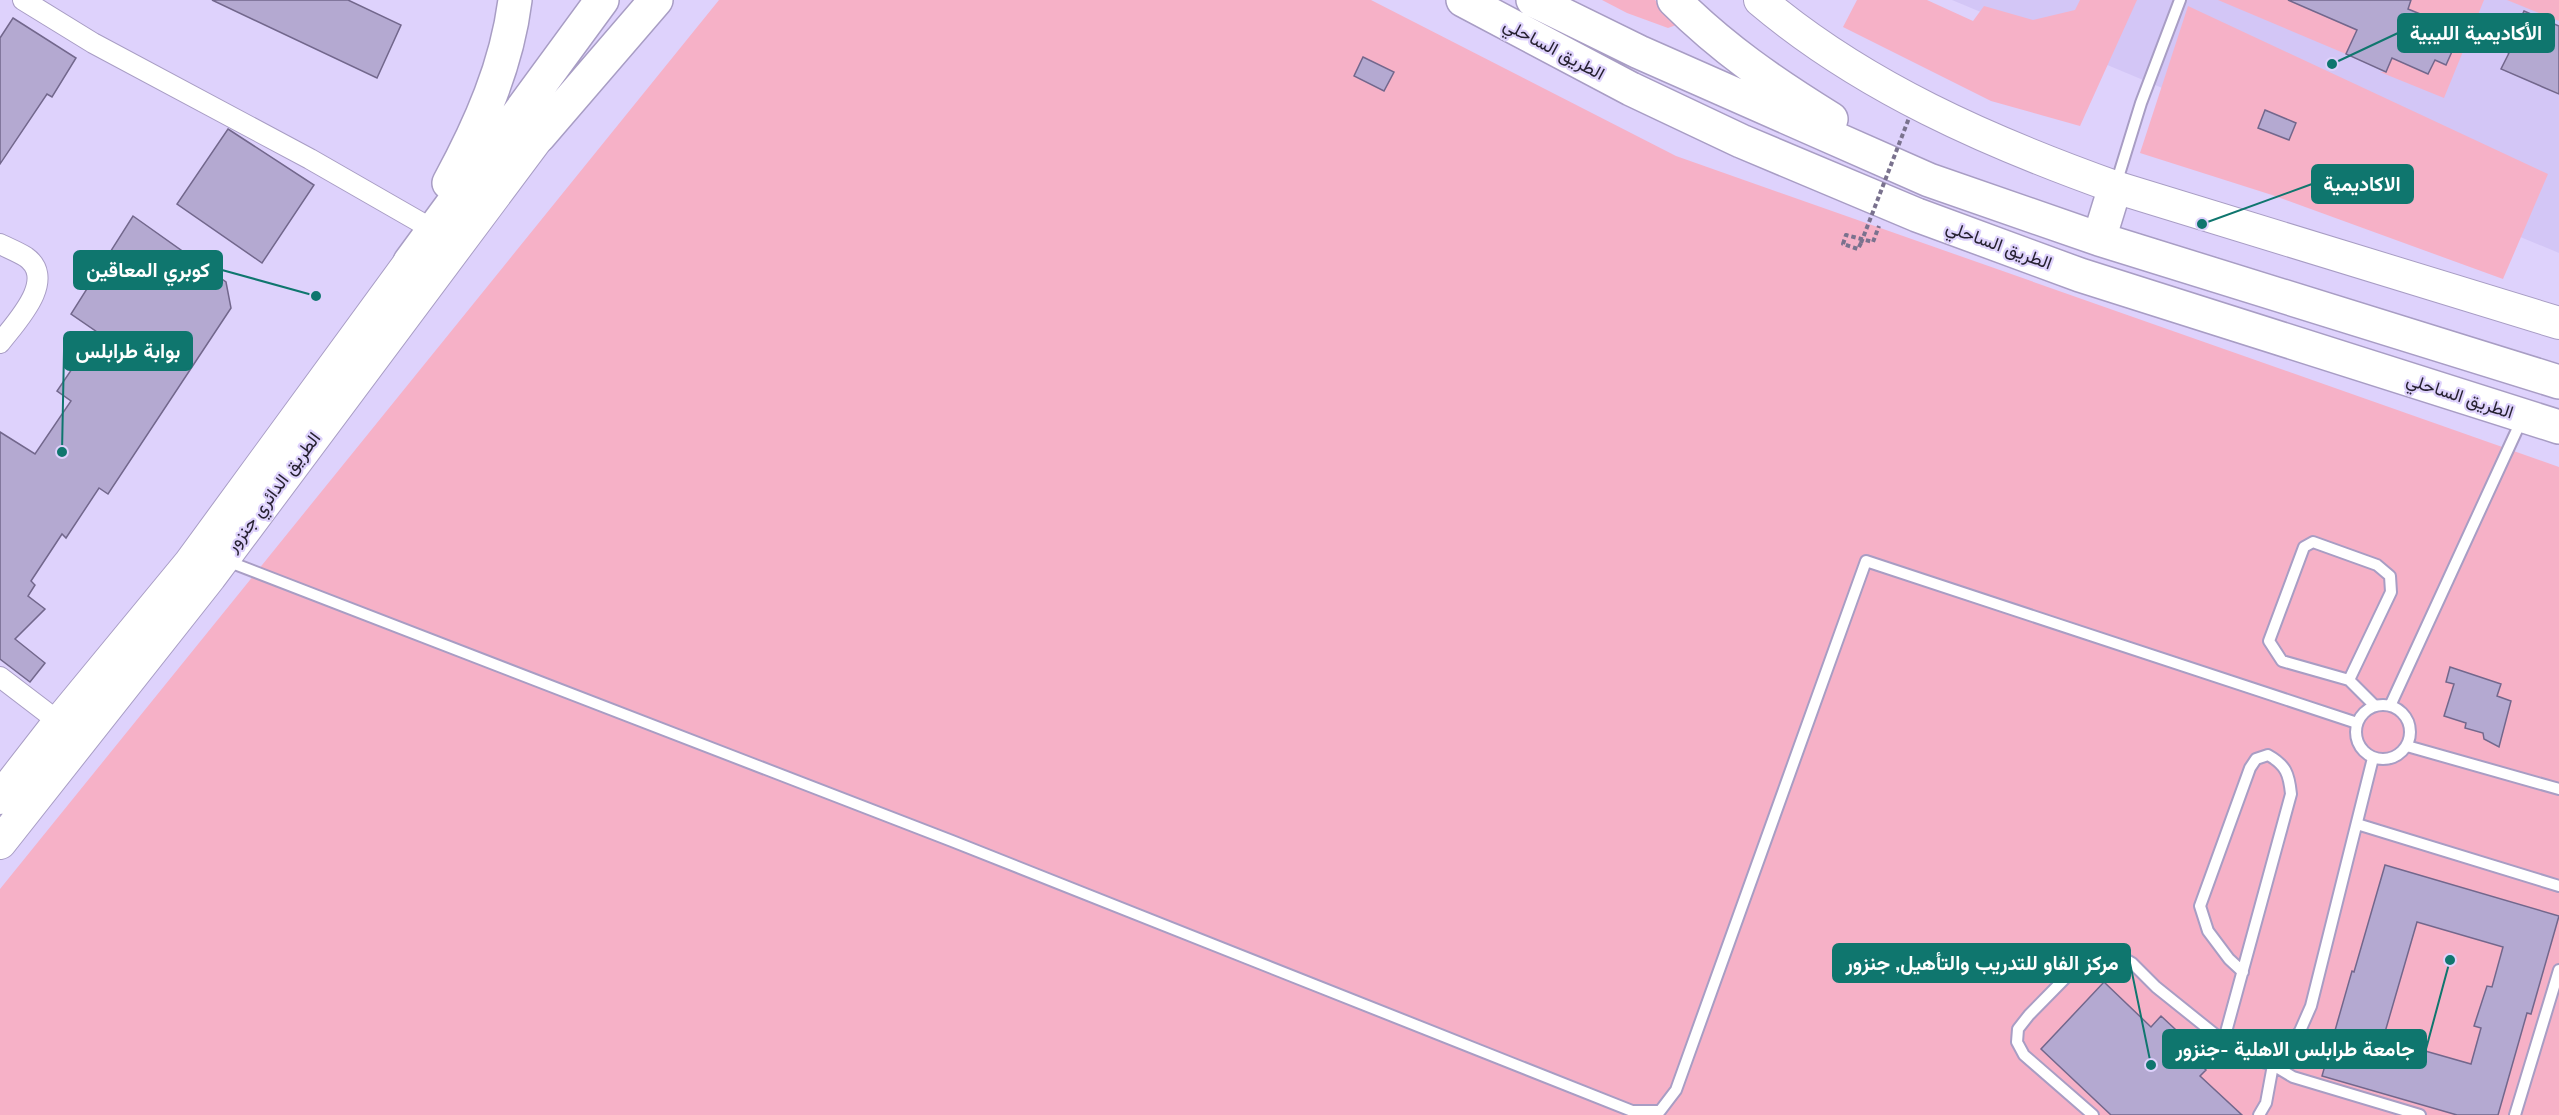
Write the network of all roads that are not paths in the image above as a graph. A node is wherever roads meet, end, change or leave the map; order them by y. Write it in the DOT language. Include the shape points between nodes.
graph roads {
  1 [pos="23,0"];
  2 [pos="515,0"];
  3 [pos="602,0"];
  4 [pos="635,0"];
  5 [pos="656,0"];
  6 [pos="1463,0"];
  7 [pos="1533,0"];
  8 [pos="1674,0"];
  9 [pos="1760,0"];
  10 [pos="2180,0"];
  11 [pos="539,136"];
  12 [pos="1929,180"];
  13 [pos="2115,187"];
  14 [pos="425,225"];
  15 [pos="2099,239"];
  16 [pos="0,244"];
  17 [pos="410,262"];
  18 [pos="2559,323"];
  19 [pos="0,343"];
  20 [pos="2559,382"];
  21 [pos="2523,416"];
  22 [pos="2559,427"];
  23 [pos="223,560"];
  24 [pos="0,677"];
  25 [pos="2349,680"];
  26 [pos="2374,706"];
  27 [pos="2390,706"];
  28 [pos="58,722"];
  29 [pos="2357,723"];
  30 [pos="2406,746"];
  31 [pos="2373,758"];
  32 [pos="2559,789"];
  33 [pos="0,798"];
  34 [pos="2356,824"];
  35 [pos="0,843"];
  36 [pos="2559,886"];
  37 [pos="2559,970"];
  38 [pos="2243,972"];
  39 [pos="2223,1043"];
  40 [pos="2273,1065"];
  41 [pos="2092,1115"];
  42 [pos="2259,1115"];
  43 [pos="2420,1115"];
  44 [pos="2514,1115"];
  1 -- 14 [label="street" via="93,43"];
  2 -- 14 [label="highway" via="498,79 465,154"];
  3 -- 17 [label="highway"];
  4 -- 11 [label="highway"];
  5 -- 11 [label="highway"];
  6 -- 21 [label="highway, الطريق الساحلي" via="1631,89 1917,215 2080,275"];
  7 -- 12 [label="highway, الطريق الساحلي" via="1639,52"];
  8 -- 12 [label="highway" via="1708,34 1780,88"];
  9 -- 13 [label="main road" via="1828,51 1925,107 2043,161"];
  10 -- 13 [label="lane" via="2141,103"];
  11 -- 23 [label="main road, الطريق الدائري جنزور"];
  12 -- 15 [label="highway, الطريق الساحلي"];
  13 -- 15 [label="highway"];
  13 -- 18 [label="main road"];
  14 -- 17 [label="highway"];
  15 -- 20 [label="highway, الطريق الساحلي"];
  16 -- 19 [label="street" via="27,258 35,267 38,287"];
  17 -- 28 [label="main road, الطريق الدائري جنزور" via="190,563"];
  21 -- 22 [label="highway, الطريق الساحلي"];
  21 -- 27 [label="lane"];
  23 -- 29 [label="lane" via="1632,1110 1660,1111 1676,1090 1866,561"];
  23 -- 35 [label="main road, الطريق الدائري جنزور"];
  24 -- 28 [label="street"];
  25 -- 25 [label="lane" via="2391,592 2390,576 2376,565 2313,542 2304,547 2269,641 2282,661"];
  25 -- 26 [label="lane"];
  26 -- 27 [label="lane"];
  26 -- 29 [label="lane"];
  27 -- 30 [label="lane" via="2404,714 2408,722"];
  28 -- 33 [label="main road, الطريق الدائري جنزور"];
  29 -- 31 [label="lane" via="2358,743"];
  30 -- 31 [label="lane" via="2394,757"];
  30 -- 32 [label="lane"];
  31 -- 34 [label="lane"];
  34 -- 36 [label="lane"];
  34 -- 40 [label="lane" via="2311,1006 2300,1031"];
  37 -- 44 [label="lane"];
  38 -- 38 [label="lane" via="2291,794 2289,775 2281,762 2268,755 2256,759 2250,768 2200,906 2208,931"];
  38 -- 39 [label="lane"];
  39 -- 40 [label="lane" via="2242,1056"];
  39 -- 41 [label="lane" via="2132,963 2115,953 2100,951 2084,959 2029,1015 2018,1029 2018,1042 2024,1054"];
  40 -- 42 [label="lane" via="2266,1103"];
  40 -- 43 [label="lane" via="2294,1077"];
}
